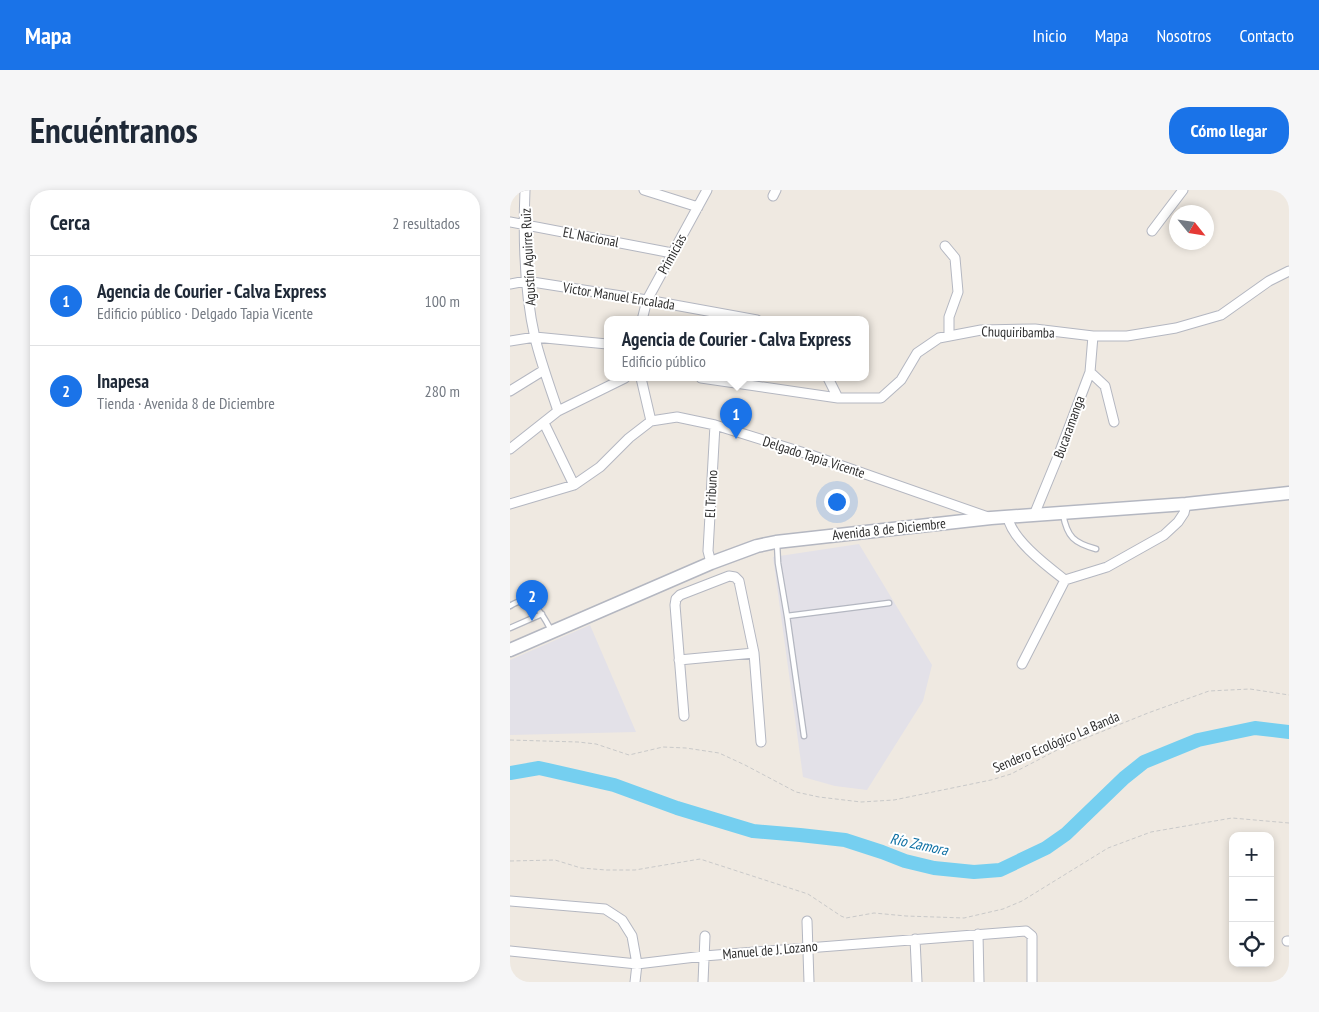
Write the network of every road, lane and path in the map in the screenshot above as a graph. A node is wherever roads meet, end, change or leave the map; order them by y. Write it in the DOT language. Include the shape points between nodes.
graph roads {
  1 [pos="525,190"];
  2 [pos="644,190"];
  3 [pos="707,190"];
  4 [pos="1183,190"];
  5 [pos="698,207"];
  6 [pos="510,222"];
  7 [pos="524,224"];
  8 [pos="1152,231"];
  9 [pos="946,246"];
  10 [pos="672,253"];
  11 [pos="1289,271"];
  12 [pos="526,281"];
  13 [pos="510,284"];
  14 [pos="647,300"];
  15 [pos="643,316"];
  16 [pos="735,316"];
  17 [pos="949,336"];
  18 [pos="1093,336"];
  19 [pos="535,337"];
  20 [pos="510,341"];
  21 [pos="604,344"];
  22 [pos="544,370"];
  23 [pos="1090,372"];
  24 [pos="619,381"];
  25 [pos="642,381"];
  26 [pos="722,381"];
  27 [pos="830,381"];
  28 [pos="510,391"];
  29 [pos="838,398"];
  30 [pos="558,411"];
  31 [pos="651,421"];
  32 [pos="1114,422"];
  33 [pos="544,423"];
  34 [pos="715,425"];
  35 [pos="510,449"];
  36 [pos="574,485"];
  37 [pos="1289,493"];
  38 [pos="510,504"];
  39 [pos="1186,504"];
  40 [pos="1063,513"];
  41 [pos="1034,515"];
  42 [pos="1008,517"];
  43 [pos="991,518"];
  44 [pos="776,542"];
  45 [pos="1096,550"];
  46 [pos="706,565"];
  47 [pos="1065,580"];
  48 [pos="707,585"];
  49 [pos="888,603"];
  50 [pos="510,606"];
  51 [pos="542,614"];
  52 [pos="787,616"];
  53 [pos="510,628"];
  54 [pos="552,632"];
  55 [pos="510,650"];
  56 [pos="754,653"];
  57 [pos="679,660"];
  58 [pos="1022,664"];
  59 [pos="1289,694"];
  60 [pos="684,716"];
  61 [pos="804,736"];
  62 [pos="510,740"];
  63 [pos="760,742"];
  64 [pos="1289,823"];
  65 [pos="510,861"];
  66 [pos="510,901"];
  67 [pos="807,922"];
  68 [pos="978,934"];
  69 [pos="705,936"];
  70 [pos="915,939"];
  71 [pos="808,947"];
  72 [pos="510,951"];
  73 [pos="704,956"];
  74 [pos="637,964"];
  75 [pos="635,982"];
  76 [pos="703,982"];
  77 [pos="809,982"];
  78 [pos="917,982"];
  79 [pos="979,982"];
  80 [pos="1032,982"];
  1 -- 7 [label="street, Agustín Aguirre Ruiz"];
  2 -- 5 [label="street"];
  3 -- 5 [label="street, Primicias"];
  4 -- 8 [label="street"];
  5 -- 10 [label="street, Primicias"];
  6 -- 7 [label="street, EL Nacional"];
  7 -- 10 [label="street, EL Nacional"];
  7 -- 12 [label="street, Agustín Aguirre Ruiz"];
  9 -- 17 [label="street" via="955,258 958,292 949,317"];
  10 -- 14 [label="street, Primicias"];
  11 -- 18 [label="street, Chuquiribamba" via="1221,315 1166,330 1127,336"];
  12 -- 13 [label="street, Victor Manuel Encalada"];
  12 -- 14 [label="street, Victor Manuel Encalada"];
  12 -- 19 [label="street, Agustín Aguirre Ruiz"];
  14 -- 15 [label="street, Primicias"];
  14 -- 16 [label="street, Victor Manuel Encalada"];
  17 -- 18 [label="street, Chuquiribamba" via="981,330 1035,329"];
  17 -- 29 [label="street, Chuquiribamba" via="939,338 917,353 901,380 881,398"];
  18 -- 23 [label="street, Bucaramanga"];
  19 -- 20 [label="street"];
  19 -- 21 [label="street"];
  19 -- 22 [label="street, Agustín Aguirre Ruiz"];
  22 -- 28 [label="street"];
  22 -- 30 [label="street, Agustín Aguirre Ruiz"];
  23 -- 32 [label="street" via="1105,386"];
  23 -- 41 [label="street, Bucaramanga"];
  24 -- 30 [label="street"];
  25 -- 31 [label="street"];
  26 -- 29 [label="street, Chuquiribamba"];
  27 -- 29 [label="street"];
  30 -- 33 [label="street"];
  31 -- 34 [label="street, Delgado Tapia Vicente" via="677,417"];
  31 -- 36 [label="street" via="600,467"];
  33 -- 35 [label="street"];
  33 -- 36 [label="street"];
  34 -- 43 [label="street, Delgado Tapia Vicente"];
  34 -- 46 [label="street, El Tribuno"];
  36 -- 38 [label="street"];
  37 -- 39 [label="main road, Avenida 8 de Diciembre"];
  39 -- 40 [label="main road, Avenida 8 de Diciembre"];
  39 -- 47 [label="street" via="1184,514 1164,535 1107,567"];
  40 -- 41 [label="main road, Avenida 8 de Diciembre"];
  40 -- 45 [label="lane" via="1068,533 1077,542"];
  41 -- 42 [label="main road, Avenida 8 de Diciembre"];
  42 -- 43 [label="main road, Avenida 8 de Diciembre"];
  42 -- 47 [label="street" via="1017,537"];
  43 -- 44 [label="main road, Avenida 8 de Diciembre"];
  44 -- 46 [label="main road, Avenida 8 de Diciembre"];
  44 -- 52 [label="lane"];
  46 -- 48 [label="street, El Tribuno"];
  46 -- 54 [label="main road, Avenida 8 de Diciembre"];
  47 -- 58 [label="street"];
  48 -- 56 [label="street" via="729,576 739,581"];
  48 -- 57 [label="street" via="676,599"];
  49 -- 52 [label="lane"];
  50 -- 51 [label="lane" via="526,601"];
  51 -- 53 [label="lane"];
  51 -- 54 [label="lane"];
  52 -- 61 [label="lane"];
  54 -- 55 [label="main road, Avenida 8 de Diciembre"];
  56 -- 57 [label="street"];
  56 -- 63 [label="street"];
  57 -- 60 [label="street"];
  59 -- 62 [label="path, Sendero Ecológico La Banda" via="1250,689 1209,691 1061,748 1012,774 894,800 861,802 796,792 719,753 663,747 629,755 596,744"];
  64 -- 65 [label="path" via="1232,818 1151,832 1108,848 1022,901 964,918 874,913 846,918 808,894 700,859 635,870 581,868 555,860"];
  66 -- 74 [label="street" via="605,909 622,920 632,936"];
  67 -- 71 [label="street"];
  68 -- 70 [label="street, Manuel de J. Lozano"];
  68 -- 79 [label="street"];
  68 -- 80 [label="street, Manuel de J. Lozano" via="1030,932"];
  69 -- 73 [label="street"];
  70 -- 71 [label="street, Manuel de J. Lozano"];
  70 -- 78 [label="street"];
  71 -- 73 [label="street, Manuel de J. Lozano"];
  71 -- 77 [label="street"];
  72 -- 74 [label="street, Manuel de J. Lozano"];
  73 -- 74 [label="street, Manuel de J. Lozano"];
  73 -- 76 [label="street"];
  74 -- 75 [label="street"];
}
